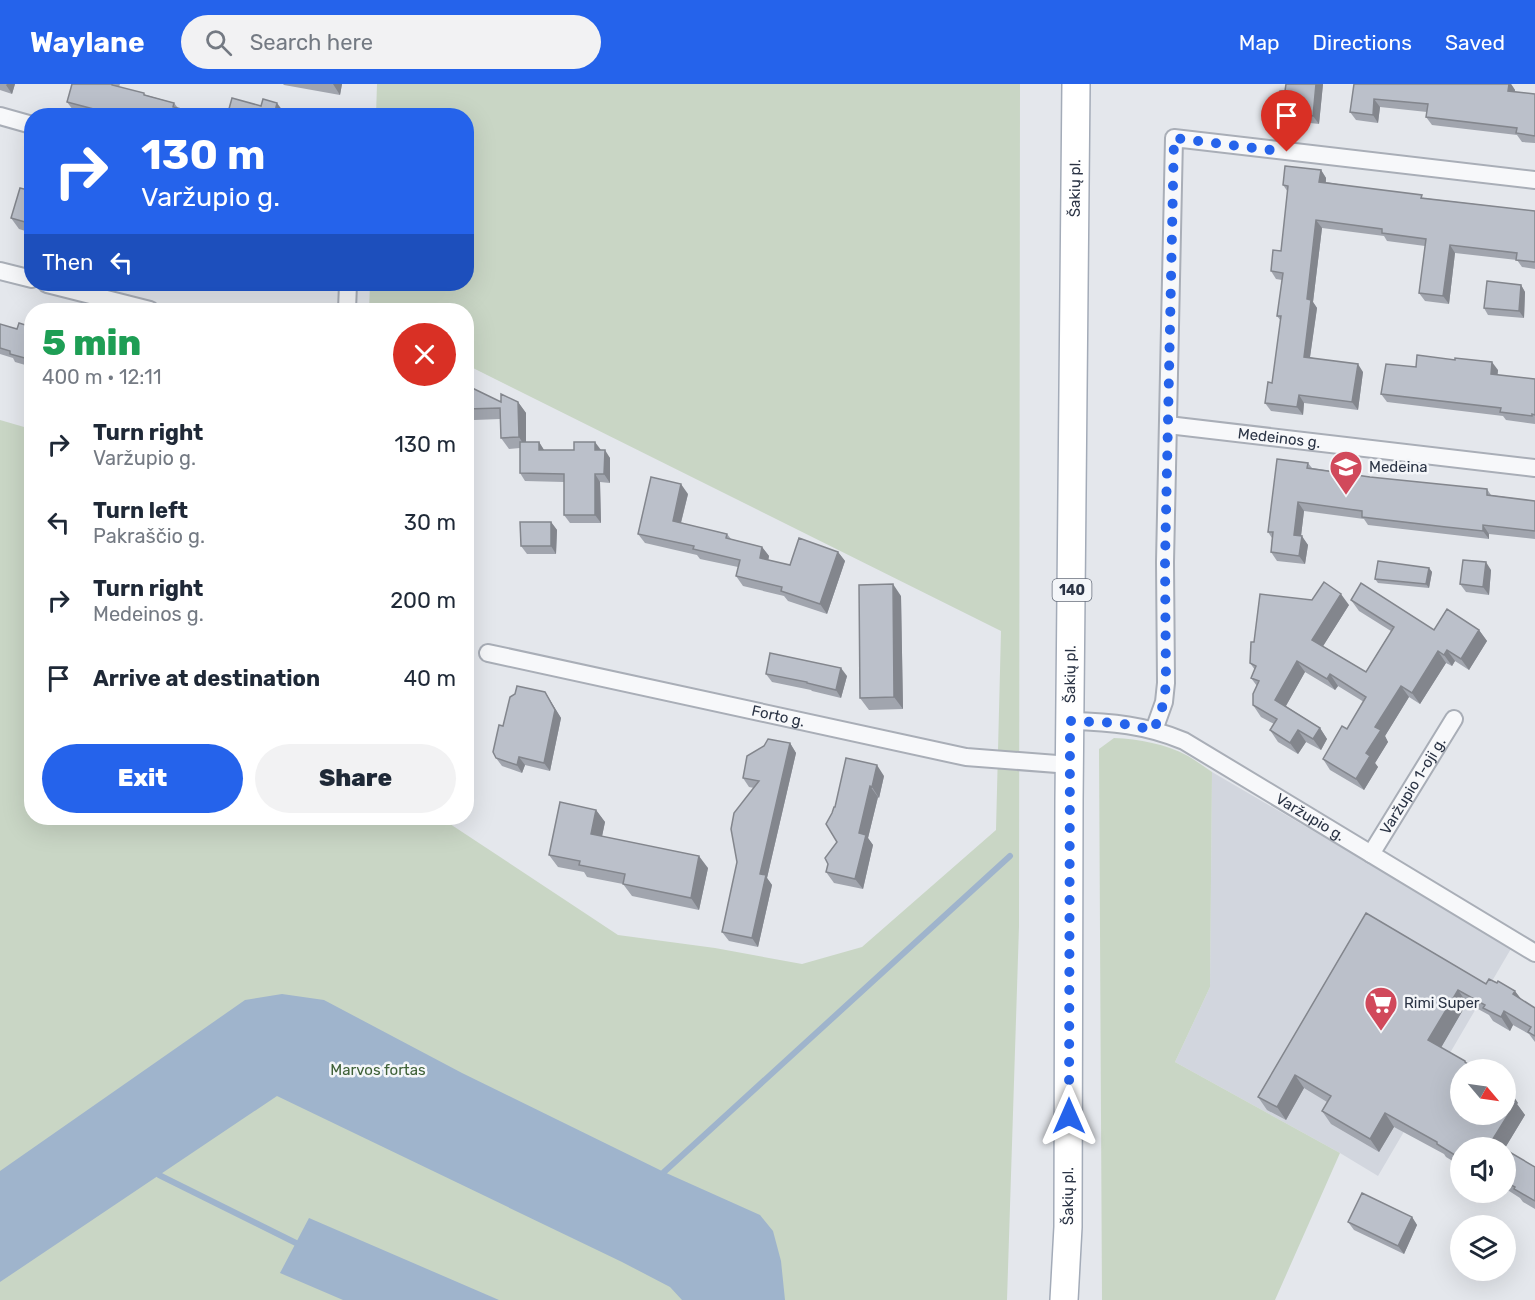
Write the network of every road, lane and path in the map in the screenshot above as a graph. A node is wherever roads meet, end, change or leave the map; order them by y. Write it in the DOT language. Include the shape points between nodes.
graph roads {
  1 [pos="1076,84"];
  2 [pos="0,116"];
  3 [pos="24,123"];
  4 [pos="1535,180"];
  5 [pos="0,271"];
  6 [pos="24,277"];
  7 [pos="75,291"];
  8 [pos="122,303"];
  9 [pos="1168,425"];
  10 [pos="1535,468"];
  11 [pos="488,653"];
  12 [pos="1454,719"];
  13 [pos="1070,721"];
  14 [pos="1154,730"];
  15 [pos="1070,765"];
  16 [pos="1371,854"];
  17 [pos="1535,953"];
  18 [pos="1064,1300"];
  1 -- 13 [label="main road, Šakių pl. / 140"];
  2 -- 3 [label="street"];
  4 -- 9 [label="street" via="1174,138"];
  5 -- 6 [label="street"];
  7 -- 8 [label="street"];
  9 -- 10 [label="street, Medeinos g."];
  9 -- 14 [label="street" via="1166,683"];
  11 -- 15 [label="street, Forto g." via="966,757"];
  12 -- 16 [label="street, Varžupio 1-oji g."];
  13 -- 14 [label="street, Varžupio g." via="1119,723"];
  13 -- 15 [label="main road, Šakių pl. / 140"];
  14 -- 16 [label="street, Varžupio g." via="1184,741"];
  15 -- 18 [label="main road, Šakių pl. / 140" via="1068,1227"];
  16 -- 17 [label="street, Varžupio g."];
}
